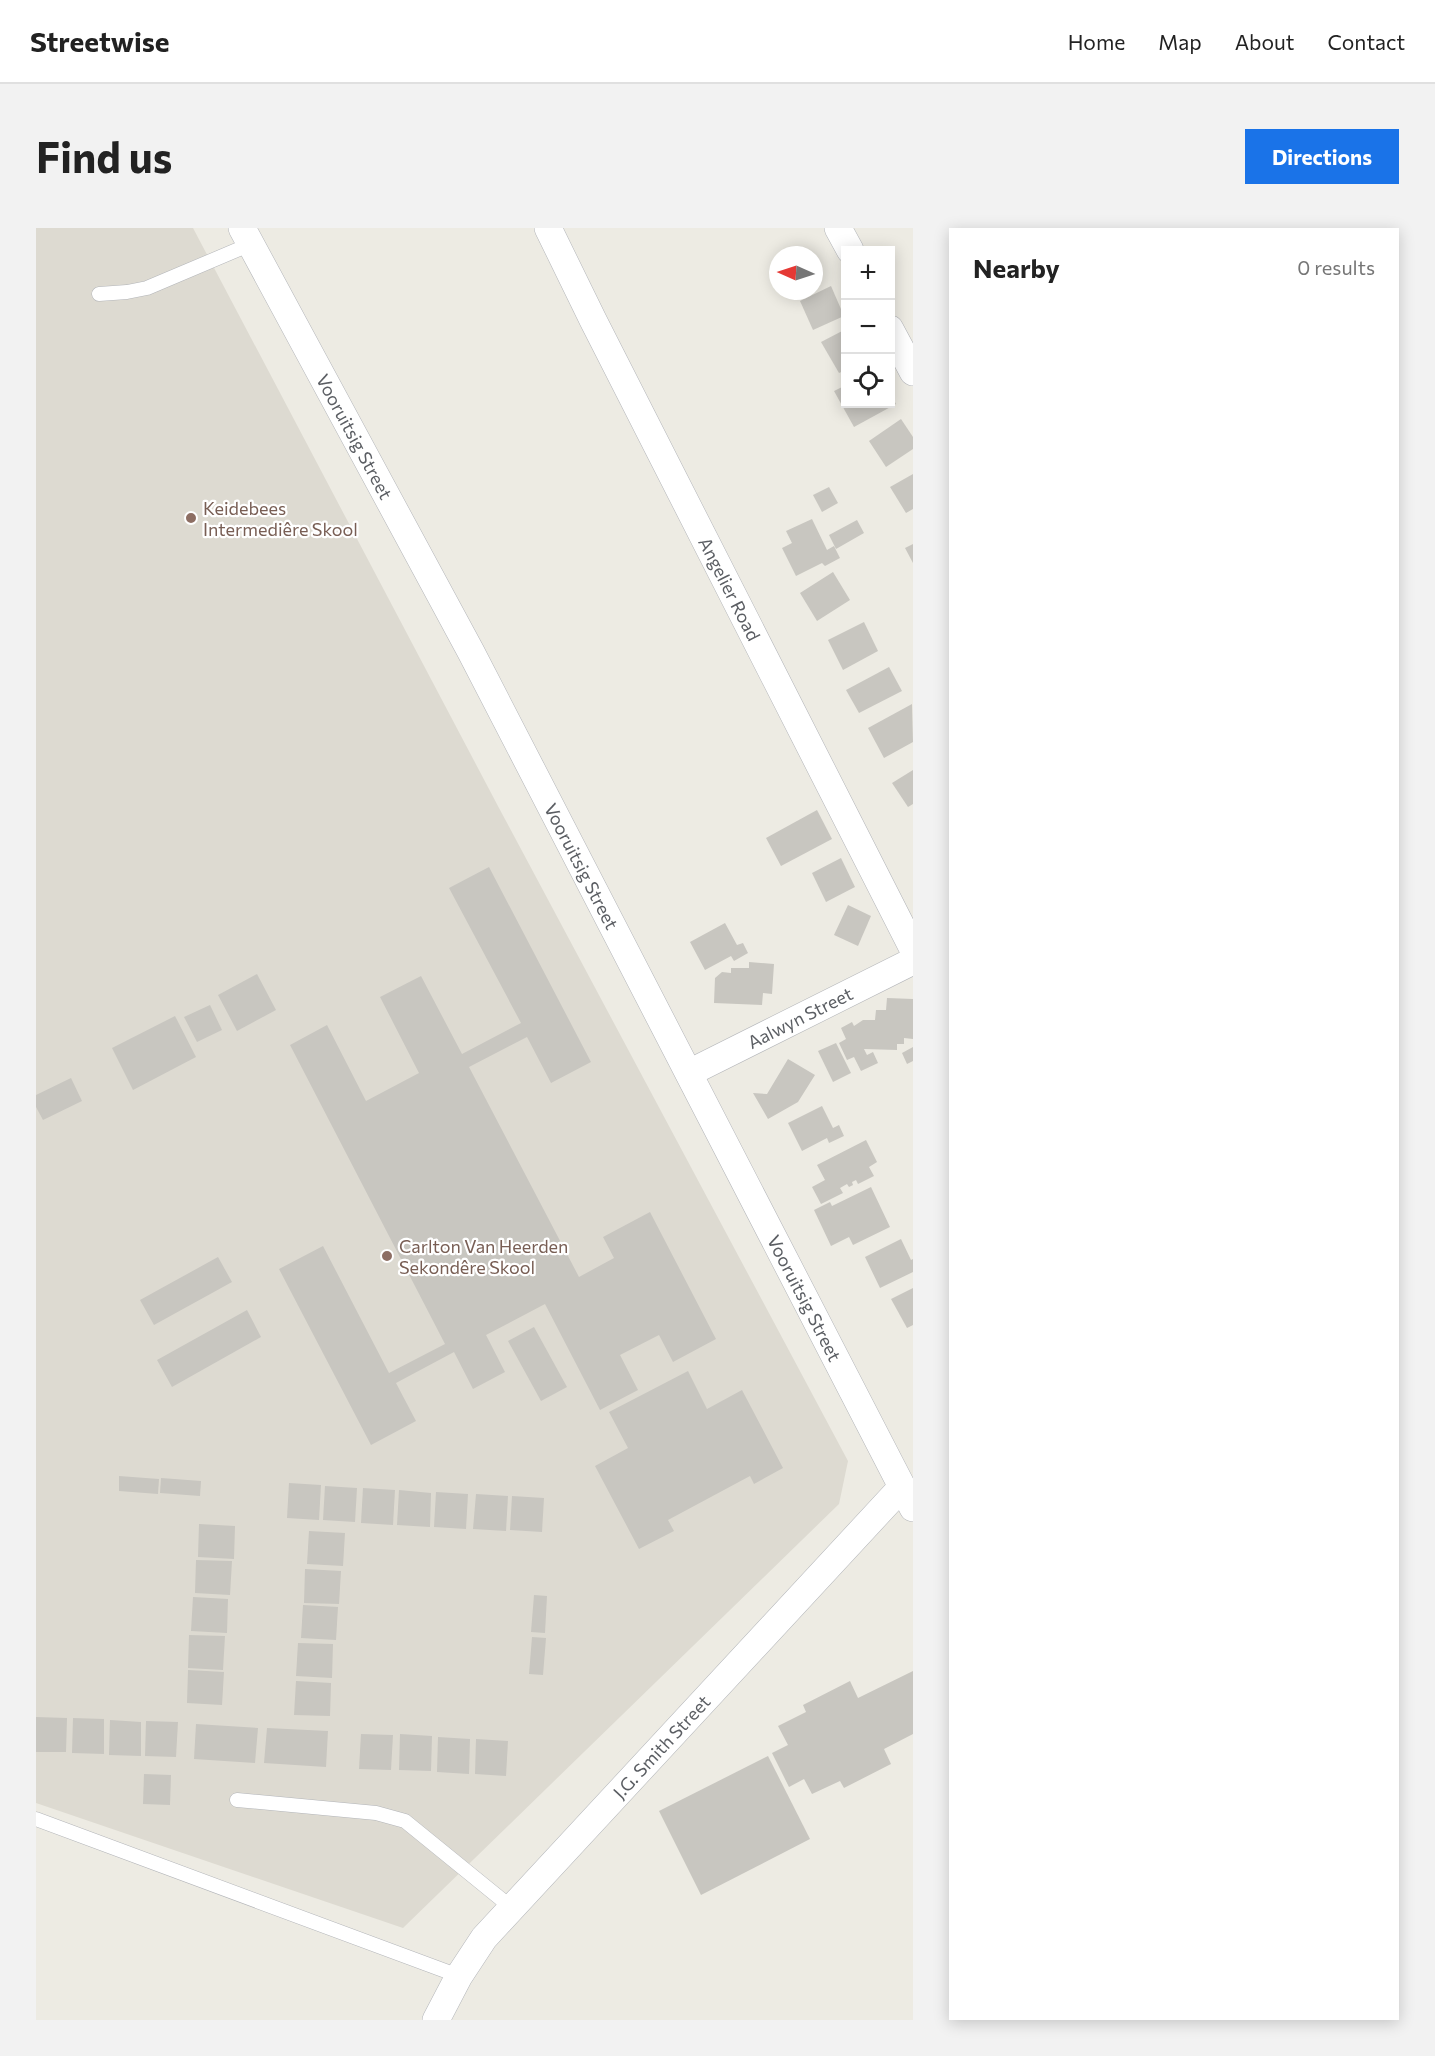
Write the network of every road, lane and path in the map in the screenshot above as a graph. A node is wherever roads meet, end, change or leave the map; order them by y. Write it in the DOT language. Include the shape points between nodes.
graph roads {
  1 [pos="548,228"];
  2 [pos="838,228"];
  3 [pos="246,236"];
  4 [pos="848,246"];
  5 [pos="99,294"];
  6 [pos="895,337"];
  7 [pos="913,372"];
  8 [pos="913,949"];
  9 [pos="913,961"];
  10 [pos="689,1073"];
  11 [pos="908,1498"];
  12 [pos="237,1800"];
  13 [pos="36,1819"];
  14 [pos="512,1908"];
  15 [pos="459,1976"];
  16 [pos="436,2020"];
  1 -- 8 [label="street, Angelier Road"];
  2 -- 4 [label="street"];
  3 -- 5 [label="lane" via="147,288"];
  3 -- 10 [label="street, Vooruitsig Street" via="476,662"];
  6 -- 7 [label="street"];
  9 -- 10 [label="street, Aalwyn Street"];
  10 -- 11 [label="street, Vooruitsig Street"];
  11 -- 14 [label="street, J.G. Smith Street"];
  12 -- 14 [label="lane" via="376,1813 405,1821"];
  13 -- 15 [label="lane"];
  14 -- 15 [label="street, J.G. Smith Street" via="484,1938"];
  15 -- 16 [label="street, J.G. Smith Street"];
}
